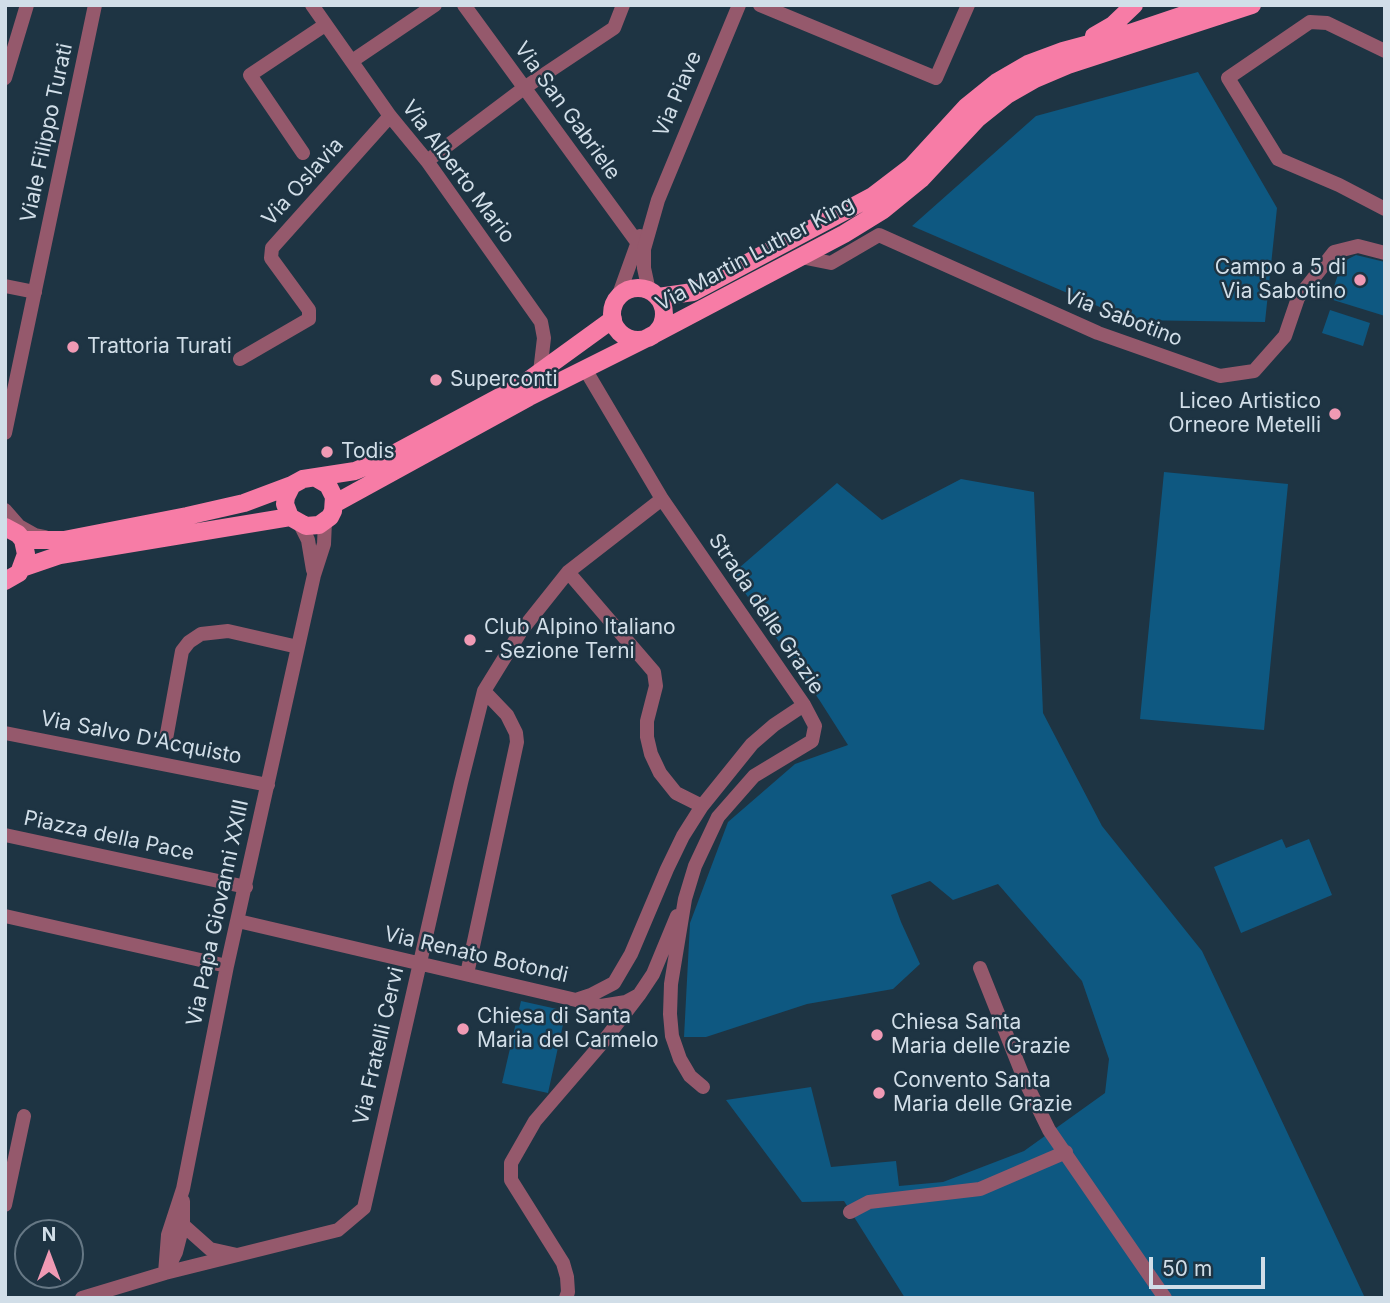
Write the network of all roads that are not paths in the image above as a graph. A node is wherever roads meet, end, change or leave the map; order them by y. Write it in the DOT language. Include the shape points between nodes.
graph roads {
  1 [pos="27,5"];
  2 [pos="95,5"];
  3 [pos="312,5"];
  4 [pos="435,5"];
  5 [pos="464,5"];
  6 [pos="623,5"];
  7 [pos="739,5"];
  8 [pos="760,5"];
  9 [pos="968,5"];
  10 [pos="1134,5"];
  11 [pos="1213,5"];
  12 [pos="1252,5"];
  13 [pos="325,25"];
  14 [pos="1063,51"];
  15 [pos="1385,51"];
  16 [pos="352,61"];
  17 [pos="5,78"];
  18 [pos="524,88"];
  19 [pos="390,117"];
  20 [pos="303,153"];
  21 [pos="427,161"];
  22 [pos="658,200"];
  23 [pos="1385,209"];
  24 [pos="637,242"];
  25 [pos="1385,253"];
  26 [pos="801,257"];
  27 [pos="5,286"];
  28 [pos="35,292"];
  29 [pos="653,294"];
  30 [pos="618,297"];
  31 [pos="612,319"];
  32 [pos="649,337"];
  33 [pos="240,359"];
  34 [pos="585,369"];
  35 [pos="540,372"];
  36 [pos="5,433"];
  37 [pos="316,478"];
  38 [pos="292,485"];
  39 [pos="662,499"];
  40 [pos="334,504"];
  41 [pos="295,521"];
  42 [pos="325,521"];
  43 [pos="10,524"];
  44 [pos="64,540"];
  45 [pos="22,568"];
  46 [pos="568,572"];
  47 [pos="314,575"];
  48 [pos="5,581"];
  49 [pos="298,647"];
  50 [pos="484,691"];
  51 [pos="804,705"];
  52 [pos="5,733"];
  53 [pos="166,739"];
  54 [pos="268,785"];
  55 [pos="702,806"];
  56 [pos="5,835"];
  57 [pos="246,887"];
  58 [pos="685,899"];
  59 [pos="5,916"];
  60 [pos="238,921"];
  61 [pos="420,963"];
  62 [pos="227,966"];
  63 [pos="980,968"];
  64 [pos="467,974"];
  65 [pos="639,995"];
  66 [pos="576,1000"];
  67 [pos="703,1087"];
  68 [pos="24,1116"];
  69 [pos="1066,1152"];
  70 [pos="183,1189"];
  71 [pos="5,1205"];
  72 [pos="850,1212"];
  73 [pos="183,1225"];
  74 [pos="242,1256"];
  75 [pos="165,1273"];
  76 [pos="82,1298"];
  77 [pos="566,1298"];
  78 [pos="1165,1298"];
  1 -- 17 [label="street"];
  2 -- 28 [label="street, Viale Filippo Turati"];
  3 -- 13 [label="street, Via Alberto Mario"];
  4 -- 16 [label="street"];
  5 -- 18 [label="street, Via San Gabriele"];
  6 -- 18 [label="street" via="614,28"];
  7 -- 22 [label="street, Via Piave"];
  8 -- 9 [label="street" via="936,78"];
  10 -- 14 [label="main road" via="1113,25"];
  11 -- 14 [label="main road, Via Martin Luther King"];
  12 -- 26 [label="main road, Via Martin Luther King" via="1035,79 977,119 921,179 883,210"];
  13 -- 16 [label="street, Via Alberto Mario"];
  13 -- 20 [label="street" via="250,75"];
  14 -- 29 [label="main road, Via Martin Luther King" via="997,82 966,107 911,167 873,195 693,292"];
  15 -- 23 [label="street" via="1327,23 1310,22 1228,78 1278,159"];
  16 -- 19 [label="street, Via Alberto Mario"];
  18 -- 21 [label="street"];
  18 -- 24 [label="street, Via San Gabriele"];
  19 -- 21 [label="street, Via Alberto Mario"];
  19 -- 33 [label="street, Via Oslavia" via="272,248 271,258 309,310 309,319"];
  21 -- 35 [label="street, Via Alberto Mario" via="541,322"];
  22 -- 24 [label="street, Via Piave"];
  22 -- 29 [label="street, Via Piave" via="643,268"];
  24 -- 30 [label="street, Via Piave"];
  25 -- 26 [label="street, Via Sabotino" via="1359,246 1334,252 1298,298 1285,335 1254,371 1220,376 1097,333 879,235 831,263"];
  26 -- 32 [label="main road, Via Martin Luther King"];
  27 -- 28 [label="street"];
  28 -- 36 [label="street, Viale Filippo Turati"];
  29 -- 30 [label="main road" via="633,288"];
  29 -- 32 [label="main road, Via Martin Luther King" via="664,312 660,326"];
  30 -- 31 [label="main road, Via Piave"];
  31 -- 32 [label="main road" via="626,337"];
  31 -- 35 [label="main road"];
  32 -- 34 [label="main road"];
  34 -- 39 [label="street, Strada delle Grazie"];
  34 -- 40 [label="main road"];
  35 -- 37 [label="main road" via="388,457 355,471"];
  37 -- 38 [label="main road"];
  37 -- 40 [label="main road" via="332,491"];
  38 -- 41 [label="main road" via="285,505"];
  38 -- 44 [label="main road" via="233,505"];
  39 -- 46 [label="street, Via Fratelli Cervi"];
  39 -- 51 [label="street, Strada delle Grazie"];
  40 -- 42 [label="main road"];
  41 -- 42 [label="main road" via="313,526"];
  41 -- 45 [label="main road" via="60,555"];
  41 -- 47 [label="street, Via Papa Giovanni XXIII" via="308,540"];
  42 -- 47 [label="street, Via Papa Giovanni XXIII" via="324,544"];
  43 -- 44 [label="main road"];
  43 -- 44 [label="street"];
  43 -- 45 [label="main road" via="26,554"];
  45 -- 48 [label="main road"];
  46 -- 50 [label="street, Via Fratelli Cervi" via="521,631"];
  46 -- 55 [label="street" via="654,672 656,687 647,721 651,754 676,793"];
  47 -- 49 [label="street, Via Papa Giovanni XXIII"];
  49 -- 53 [label="street" via="228,631 201,634 189,642 182,651"];
  49 -- 54 [label="street, Via Papa Giovanni XXIII"];
  50 -- 61 [label="street, Via Fratelli Cervi"];
  50 -- 64 [label="street" via="507,715 517,741"];
  51 -- 55 [label="street, Via Renato Botondi" via="752,744"];
  51 -- 58 [label="street, Strada delle Grazie" via="815,726 812,741 754,776 734,797 707,839"];
  52 -- 54 [label="street, Via Salvo D'Acquisto"];
  54 -- 57 [label="street, Via Papa Giovanni XXIII"];
  55 -- 66 [label="street, Via Renato Botondi" via="683,836 614,982"];
  56 -- 57 [label="street, Piazza della Pace"];
  57 -- 60 [label="street, Via Papa Giovanni XXIII"];
  58 -- 65 [label="street, Strada delle Grazie" via="653,974"];
  58 -- 67 [label="street, Strada delle Grazie" via="671,984 672,1036 690,1076"];
  59 -- 62 [label="street"];
  60 -- 61 [label="street, Via Renato Botondi"];
  60 -- 62 [label="street, Via Papa Giovanni XXIII"];
  61 -- 64 [label="street, Via Renato Botondi"];
  61 -- 74 [label="street, Via Fratelli Cervi" via="364,1208 338,1230"];
  62 -- 70 [label="street, Via Papa Giovanni XXIII"];
  63 -- 69 [label="street" via="1025,1081 1049,1130"];
  64 -- 66 [label="street, Via Renato Botondi"];
  65 -- 66 [label="street" via="601,1006"];
  65 -- 77 [label="street, Strada delle Grazie" via="536,1121 511,1163 511,1180 563,1263"];
  68 -- 71 [label="street"];
  69 -- 72 [label="street" via="980,1189 869,1202"];
  69 -- 78 [label="street"];
  70 -- 73 [label="street, Via Papa Giovanni XXIII"];
  70 -- 75 [label="street, Via Papa Giovanni XXIII" via="168,1235"];
  73 -- 74 [label="street" via="210,1249"];
  73 -- 75 [label="street, Via Papa Giovanni XXIII"];
  74 -- 75 [label="street"];
  75 -- 76 [label="street"];
}
